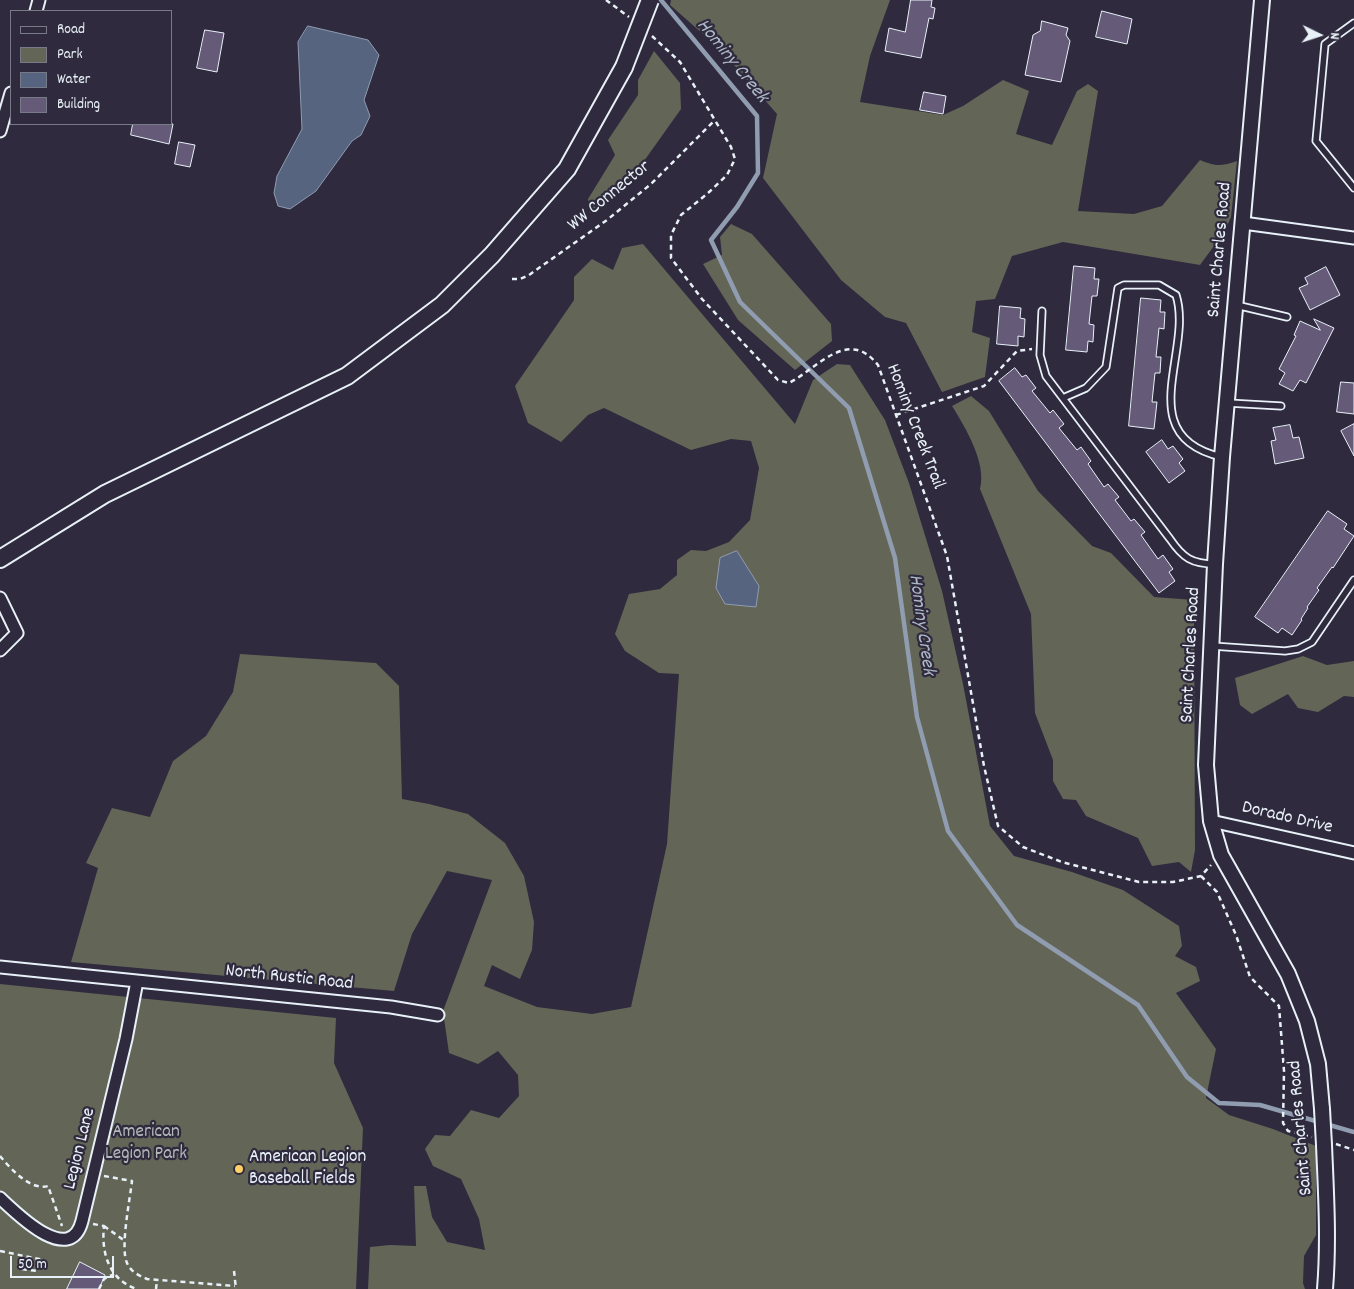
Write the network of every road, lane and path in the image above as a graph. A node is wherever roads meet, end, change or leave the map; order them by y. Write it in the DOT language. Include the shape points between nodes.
graph roads {
  1 [pos="606,0"];
  2 [pos="650,0"];
  3 [pos="1262,0"];
  4 [pos="629,17"];
  5 [pos="1354,22"];
  6 [pos="651,35"];
  7 [pos="10,97"];
  8 [pos="714,121"];
  9 [pos="0,131"];
  10 [pos="1354,188"];
  11 [pos="1243,223"];
  12 [pos="1354,238"];
  13 [pos="512,279"];
  14 [pos="1235,305"];
  15 [pos="1042,311"];
  16 [pos="1288,317"];
  17 [pos="1040,348"];
  18 [pos="1063,398"];
  19 [pos="1226,403"];
  20 [pos="1281,406"];
  21 [pos="896,415"];
  22 [pos="1222,457"];
  23 [pos="0,559"];
  24 [pos="1215,564"];
  25 [pos="1354,580"];
  26 [pos="0,598"];
  27 [pos="1212,646"];
  28 [pos="0,650"];
  29 [pos="1211,821"];
  30 [pos="1354,853"];
  31 [pos="1221,855"];
  32 [pos="1201,876"];
  33 [pos="0,967"];
  34 [pos="137,981"];
  35 [pos="438,1015"];
  36 [pos="1283,1123"];
  37 [pos="0,1156"];
  38 [pos="93,1175"];
  39 [pos="0,1198"];
  40 [pos="82,1222"];
  41 [pos="104,1226"];
  42 [pos="67,1239"];
  43 [pos="125,1241"];
  44 [pos="0,1251"];
  45 [pos="40,1259"];
  46 [pos="44,1260"];
  47 [pos="22,1269"];
  48 [pos="234,1271"];
  49 [pos="114,1274"];
  50 [pos="156,1280"];
  51 [pos="128,1285"];
  52 [pos="236,1288"];
  53 [pos="99,1289"];
  54 [pos="126,1289"];
  55 [pos="137,1289"];
  56 [pos="156,1289"];
  57 [pos="1325,1289"];
  1 -- 4 [label="path"];
  2 -- 23 [label="main road, bridge" via="624,67 567,169 492,255 442,305 347,376 104,494"];
  3 -- 11 [label="street, Saint Charles Road"];
  5 -- 10 [label="lane" via="1325,44 1316,141"];
  6 -- 8 [label="path, Hominy Creek Trail" via="680,62"];
  7 -- 9 [label="street"];
  8 -- 13 [label="path, WW Connector" via="652,184 607,220 529,275"];
  8 -- 21 [label="path, Hominy Creek Trail" via="735,159 727,174 681,215 671,235 671,258 702,299 778,380 789,383 840,350 856,349 871,356 878,365"];
  11 -- 12 [label="street"];
  11 -- 14 [label="street, Saint Charles Road"];
  14 -- 16 [label="lane"];
  14 -- 19 [label="street, Saint Charles Road"];
  15 -- 17 [label="lane"];
  17 -- 18 [label="lane" via="1046,376"];
  17 -- 21 [label="path" via="1016,351 984,386"];
  18 -- 22 [label="lane" via="1086,388 1106,367 1118,288 1124,285 1159,285 1176,295 1179,304 1170,404 1175,421 1182,435 1194,446"];
  18 -- 24 [label="lane" via="1178,551 1200,564"];
  19 -- 20 [label="lane"];
  19 -- 22 [label="street, Saint Charles Road"];
  21 -- 32 [label="path, Hominy Creek Trail" via="947,556 984,766 998,826 1023,847 1062,862 1139,882 1173,882"];
  22 -- 24 [label="street, Saint Charles Road"];
  24 -- 27 [label="street, Saint Charles Road"];
  25 -- 27 [label="lane" via="1312,642 1298,649"];
  26 -- 28 [label="street" via="17,634"];
  27 -- 29 [label="street, Saint Charles Road" via="1206,765"];
  29 -- 30 [label="street, Dorado Drive"];
  29 -- 31 [label="street, Saint Charles Road"];
  31 -- 32 [label="path"];
  31 -- 57 [label="street, Saint Charles Road, bridge" via="1288,974 1307,1021 1318,1064 1327,1214"];
  32 -- 36 [label="path" via="1217,892 1250,977 1279,1006"];
  33 -- 34 [label="street, North Rustic Road"];
  34 -- 35 [label="street, North Rustic Road" via="391,1007"];
  34 -- 38 [label="street, Legion Lane"];
  37 -- 42 [label="path" via="27,1182 44,1188 48,1186"];
  38 -- 40 [label="street, Legion Lane"];
  38 -- 43 [label="path" via="132,1182"];
  39 -- 42 [label="street" via="40,1232 52,1238"];
  40 -- 41 [label="path"];
  40 -- 42 [label="street, Legion Lane" via="77,1235"];
  41 -- 43 [label="path"];
  41 -- 49 [label="path" via="102,1241 106,1261"];
  43 -- 50 [label="path" via="126,1262 135,1274"];
  44 -- 45 [label="path"];
  45 -- 46 [label="path"];
  45 -- 47 [label="path" via="37,1271"];
  48 -- 52 [label="path"];
  49 -- 51 [label="path"];
  49 -- 53 [label="path" via="104,1280"];
  50 -- 52 [label="path"];
  50 -- 56 [label="path"];
  51 -- 54 [label="path"];
  51 -- 55 [label="path"];
}
